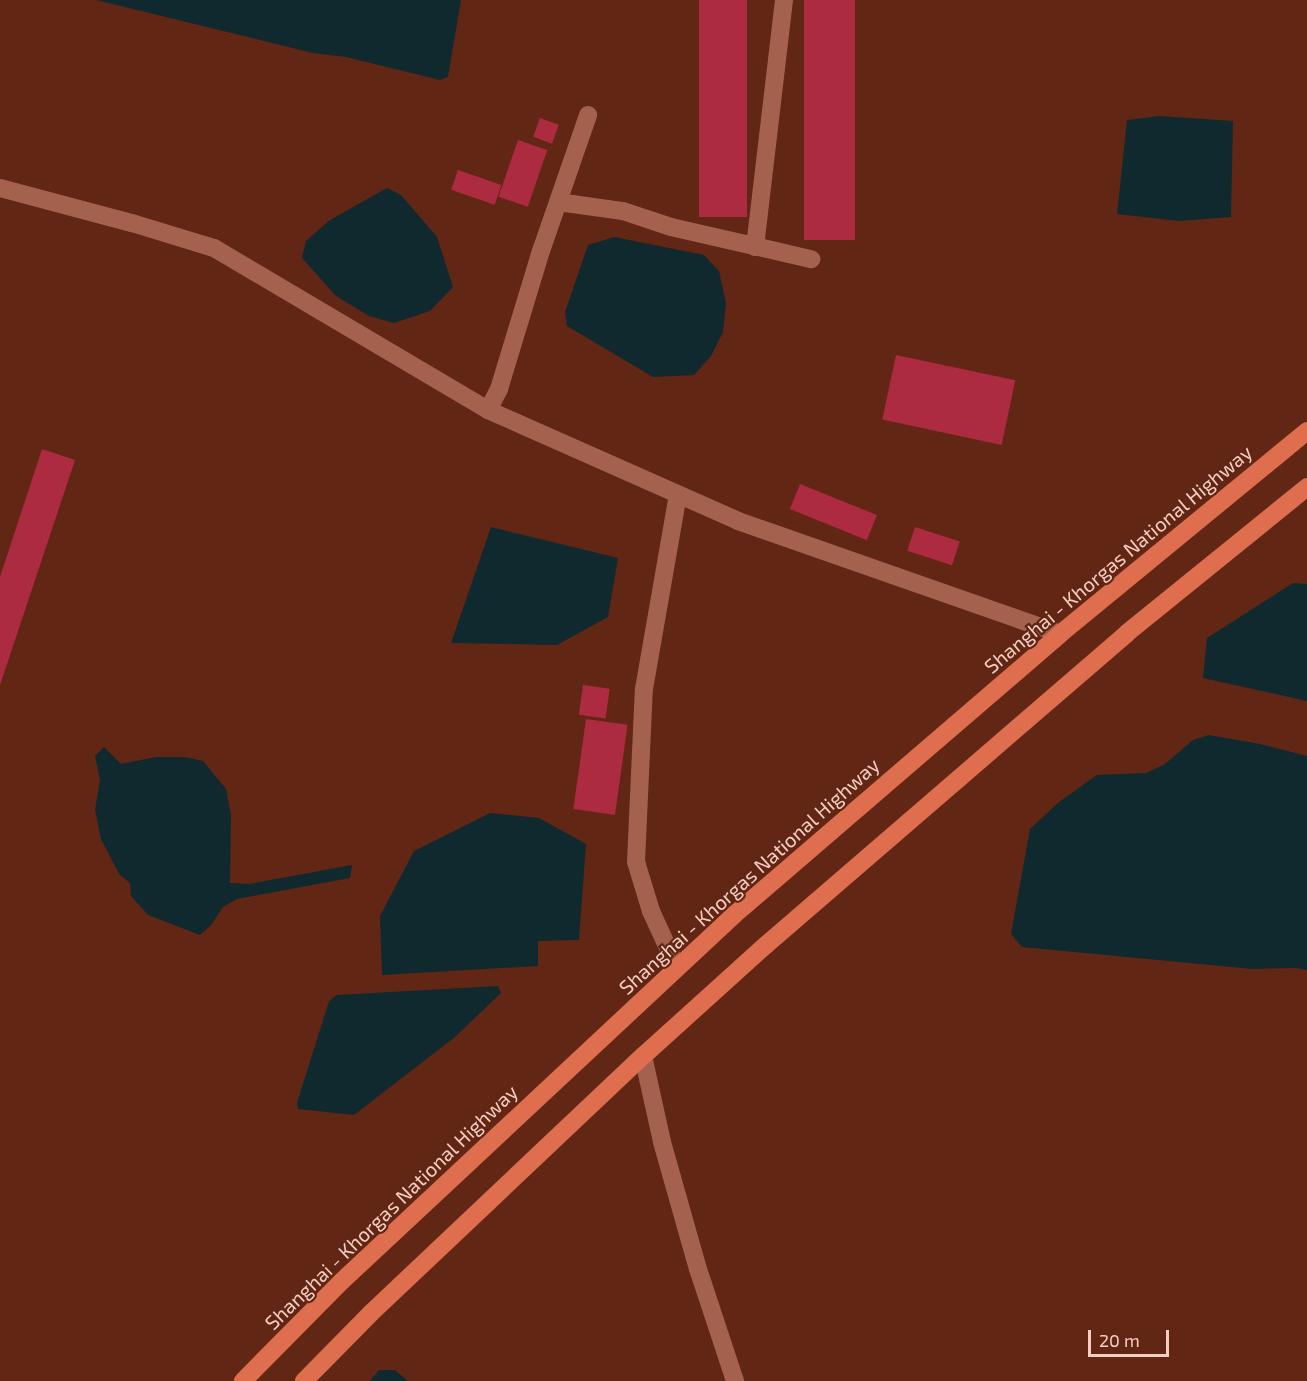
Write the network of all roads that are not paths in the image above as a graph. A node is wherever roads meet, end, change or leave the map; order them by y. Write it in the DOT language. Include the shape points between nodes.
graph roads {
  1 [pos="784,0"];
  2 [pos="588,115"];
  3 [pos="0,188"];
  4 [pos="558,202"];
  5 [pos="754,247"];
  6 [pos="811,259"];
  7 [pos="488,410"];
  8 [pos="1307,431"];
  9 [pos="1307,487"];
  10 [pos="678,495"];
  11 [pos="1060,634"];
  12 [pos="677,968"];
  13 [pos="643,1056"];
  14 [pos="243,1381"];
  15 [pos="304,1381"];
  16 [pos="735,1381"];
  1 -- 5 [label="street"];
  2 -- 4 [label="street"];
  3 -- 7 [label="street" via="214,248"];
  4 -- 5 [label="street" via="623,211"];
  4 -- 7 [label="street" via="499,389"];
  5 -- 6 [label="street"];
  7 -- 10 [label="street"];
  8 -- 11 [label="highway, Shanghai - Khorgas National Highway"];
  9 -- 13 [label="highway" via="1127,633"];
  10 -- 11 [label="street" via="738,521"];
  10 -- 12 [label="street" via="644,689 636,862 651,911"];
  11 -- 12 [label="highway, Shanghai - Khorgas National Highway"];
  12 -- 14 [label="highway, Shanghai - Khorgas National Highway" via="342,1281"];
  13 -- 15 [label="highway"];
  13 -- 16 [label="street" via="662,1142"];
}
